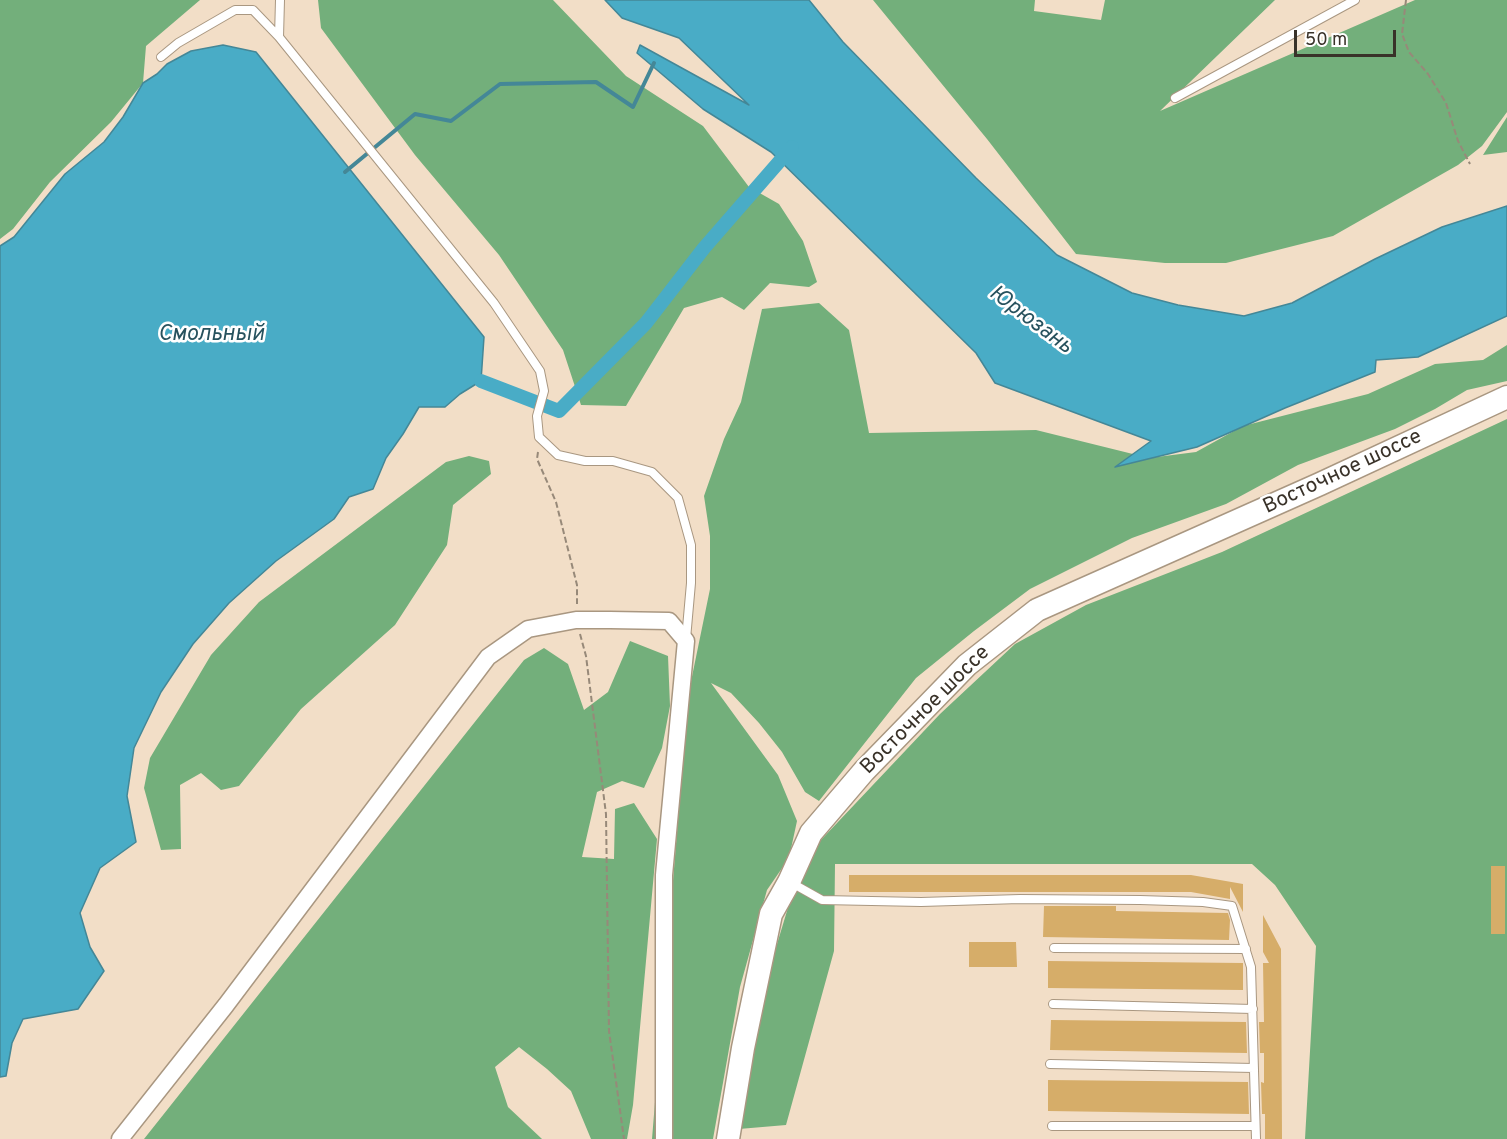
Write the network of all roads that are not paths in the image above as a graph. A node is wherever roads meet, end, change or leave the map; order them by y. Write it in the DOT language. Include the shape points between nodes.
graph roads {
  1 [pos="280,0"];
  2 [pos="1355,0"];
  3 [pos="279,38"];
  4 [pos="161,57"];
  5 [pos="1175,98"];
  6 [pos="1507,397"];
  7 [pos="686,640"];
  8 [pos="789,882"];
  9 [pos="1054,948"];
  10 [pos="1246,949"];
  11 [pos="1053,1004"];
  12 [pos="1252,1009"];
  13 [pos="1050,1064"];
  14 [pos="1254,1068"];
  15 [pos="1052,1126"];
  16 [pos="1255,1126"];
  17 [pos="120,1139"];
  18 [pos="664,1139"];
  19 [pos="728,1139"];
  20 [pos="1256,1139"];
  1 -- 3 [label="lane"];
  2 -- 5 [label="lane"];
  3 -- 4 [label="lane" via="254,10 235,10"];
  3 -- 7 [label="lane" via="494,303 540,371 544,391 537,416 539,437 558,455 585,461 613,461 652,472 678,498 691,544"];
  6 -- 8 [label="main road, Восточное шоссе" via="1037,610 967,665 864,771 811,833"];
  7 -- 17 [label="street" via="669,621 576,620 528,629 488,657"];
  7 -- 18 [label="street" via="664,875"];
  8 -- 10 [label="lane" via="822,900 1031,899 1232,906"];
  8 -- 19 [label="main road, Восточное шоссе" via="771,914"];
  9 -- 10 [label="lane"];
  10 -- 12 [label="lane" via="1251,967"];
  11 -- 12 [label="lane"];
  12 -- 14 [label="lane"];
  13 -- 14 [label="lane"];
  14 -- 16 [label="lane"];
  15 -- 16 [label="lane"];
  16 -- 20 [label="lane"];
}
